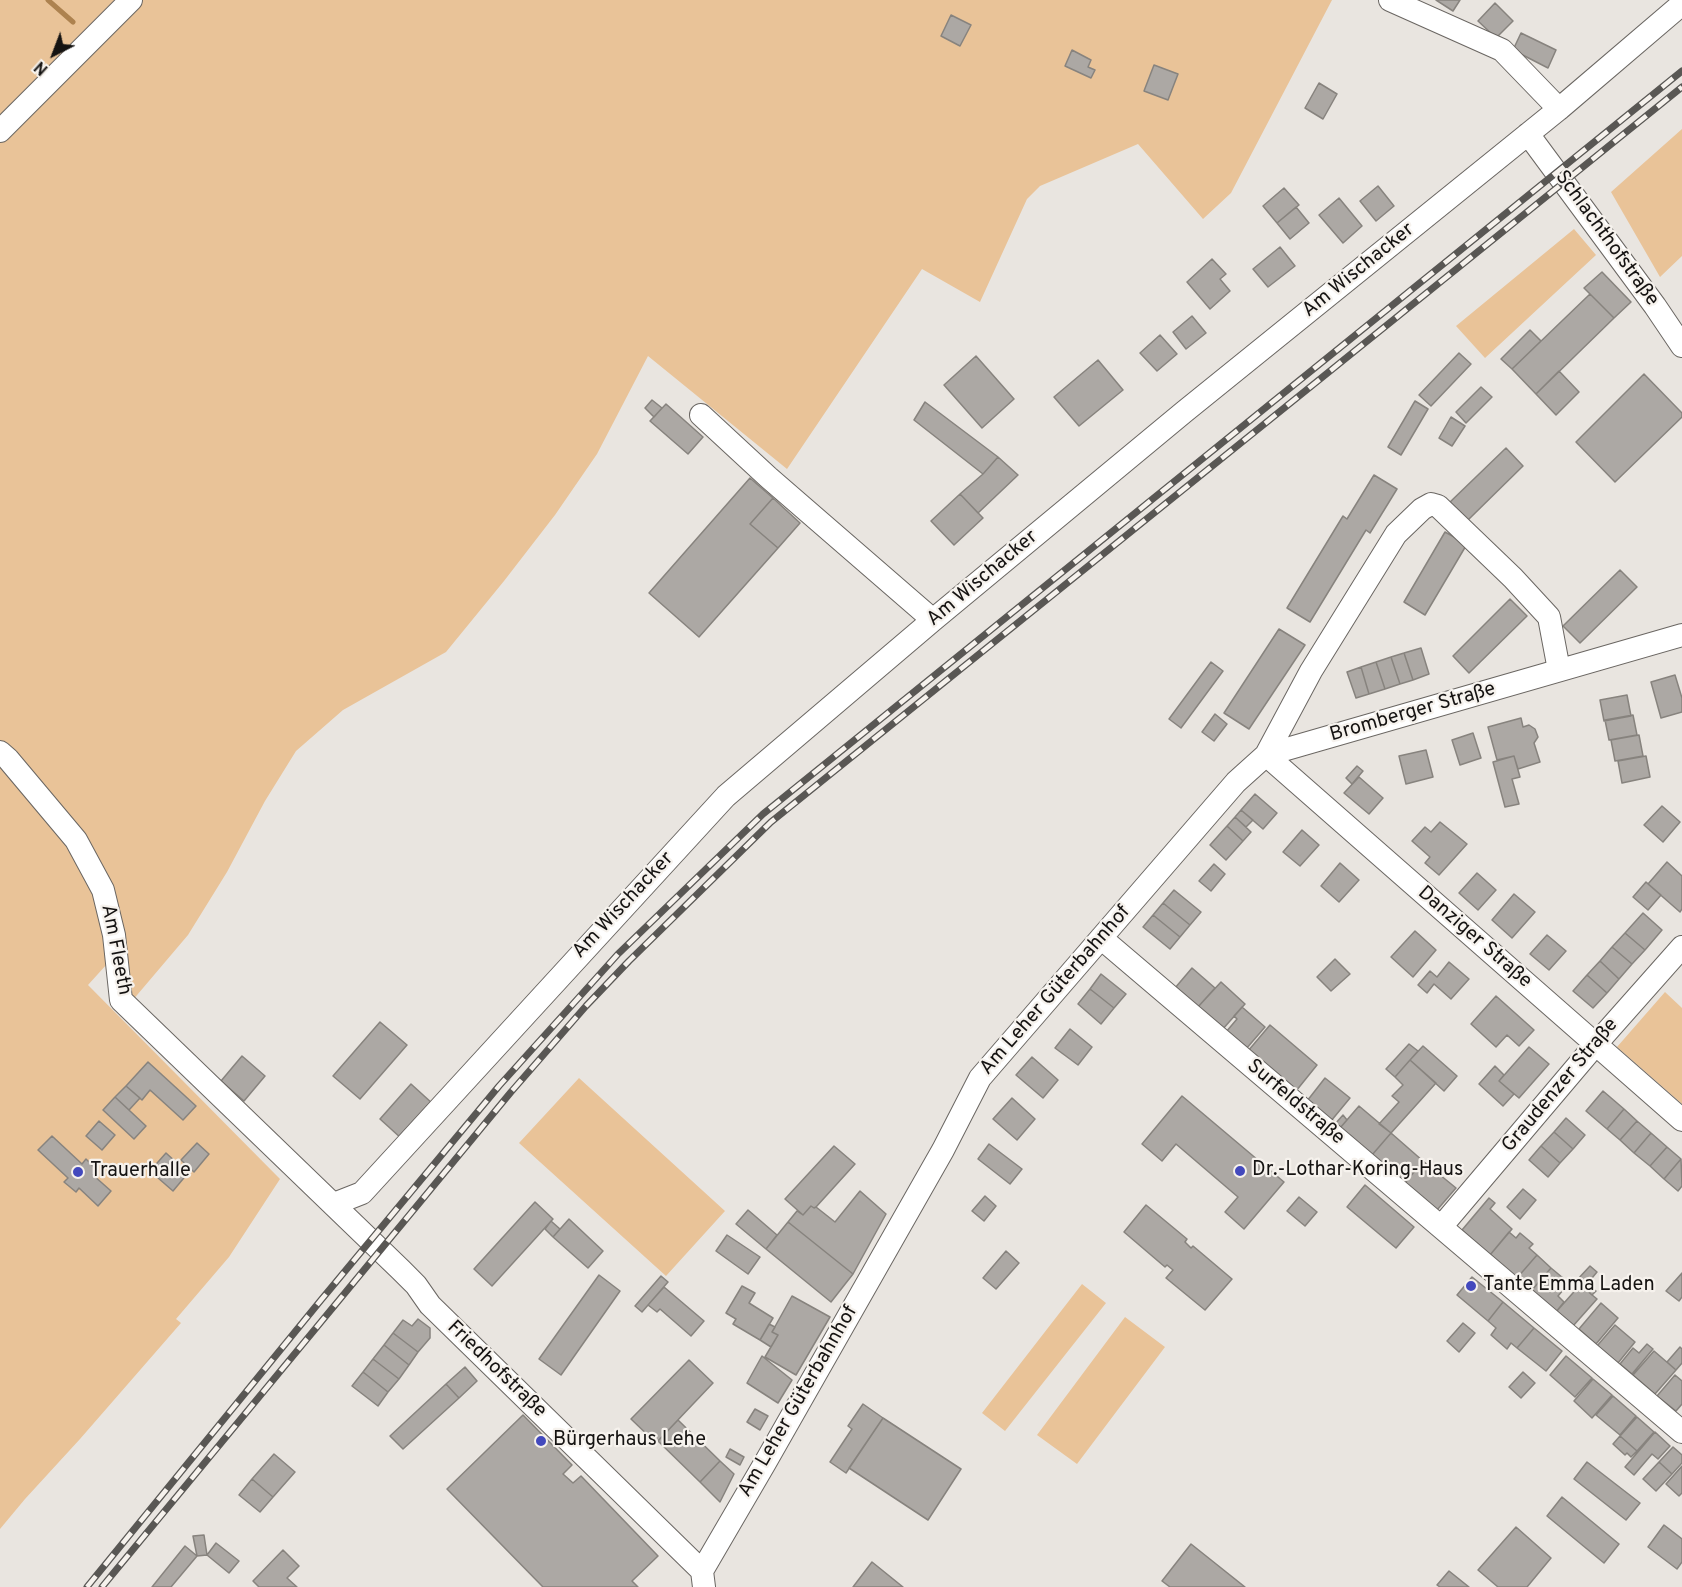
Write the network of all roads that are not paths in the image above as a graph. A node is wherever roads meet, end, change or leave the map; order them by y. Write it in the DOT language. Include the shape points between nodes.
graph roads {
  1 [pos="130,0"];
  2 [pos="1390,0"];
  3 [pos="1682,4"];
  4 [pos="1559,109"];
  5 [pos="0,131"];
  6 [pos="1528,134"];
  7 [pos="1682,346"];
  8 [pos="700,415"];
  9 [pos="933,620"];
  10 [pos="1682,635"];
  11 [pos="1559,670"];
  12 [pos="0,752"];
  13 [pos="1266,755"];
  14 [pos="1101,938"];
  15 [pos="1682,947"];
  16 [pos="1596,1044"];
  17 [pos="1682,1120"];
  18 [pos="334,1204"];
  19 [pos="1442,1227"];
  20 [pos="1682,1432"];
  21 [pos="703,1579"];
  1 -- 5 [label="street"];
  2 -- 4 [label="street" via="1502,50"];
  3 -- 4 [label="street, Am Wischacker"];
  4 -- 6 [label="street, Am Wischacker"];
  6 -- 7 [label="street, Schlachthofstraße"];
  6 -- 9 [label="street, Am Wischacker"];
  8 -- 9 [label="street"];
  9 -- 18 [label="street, Am Wischacker" via="726,796 362,1193"];
  10 -- 11 [label="street, Bromberger Straße"];
  11 -- 13 [label="street, Bromberger Straße"];
  11 -- 13 [label="street, Am Leher Güterbahnhof" via="1549,617 1438,506 1431,504 1396,534 1311,671"];
  12 -- 18 [label="street, Am Fleeth" via="76,840 103,890 114,935 121,1000"];
  13 -- 14 [label="street, Am Leher Güterbahnhof" via="1236,782"];
  13 -- 16 [label="street, Danziger Straße"];
  14 -- 19 [label="street, Surfeldstraße"];
  14 -- 21 [label="street, Am Leher Güterbahnhof" via="980,1078"];
  15 -- 16 [label="street, Graudenzer Straße"];
  16 -- 17 [label="street, Danziger Straße"];
  16 -- 19 [label="street, Graudenzer Straße"];
  18 -- 21 [label="street, Friedhofstraße"];
  19 -- 20 [label="street, Surfeldstraße"];
}
